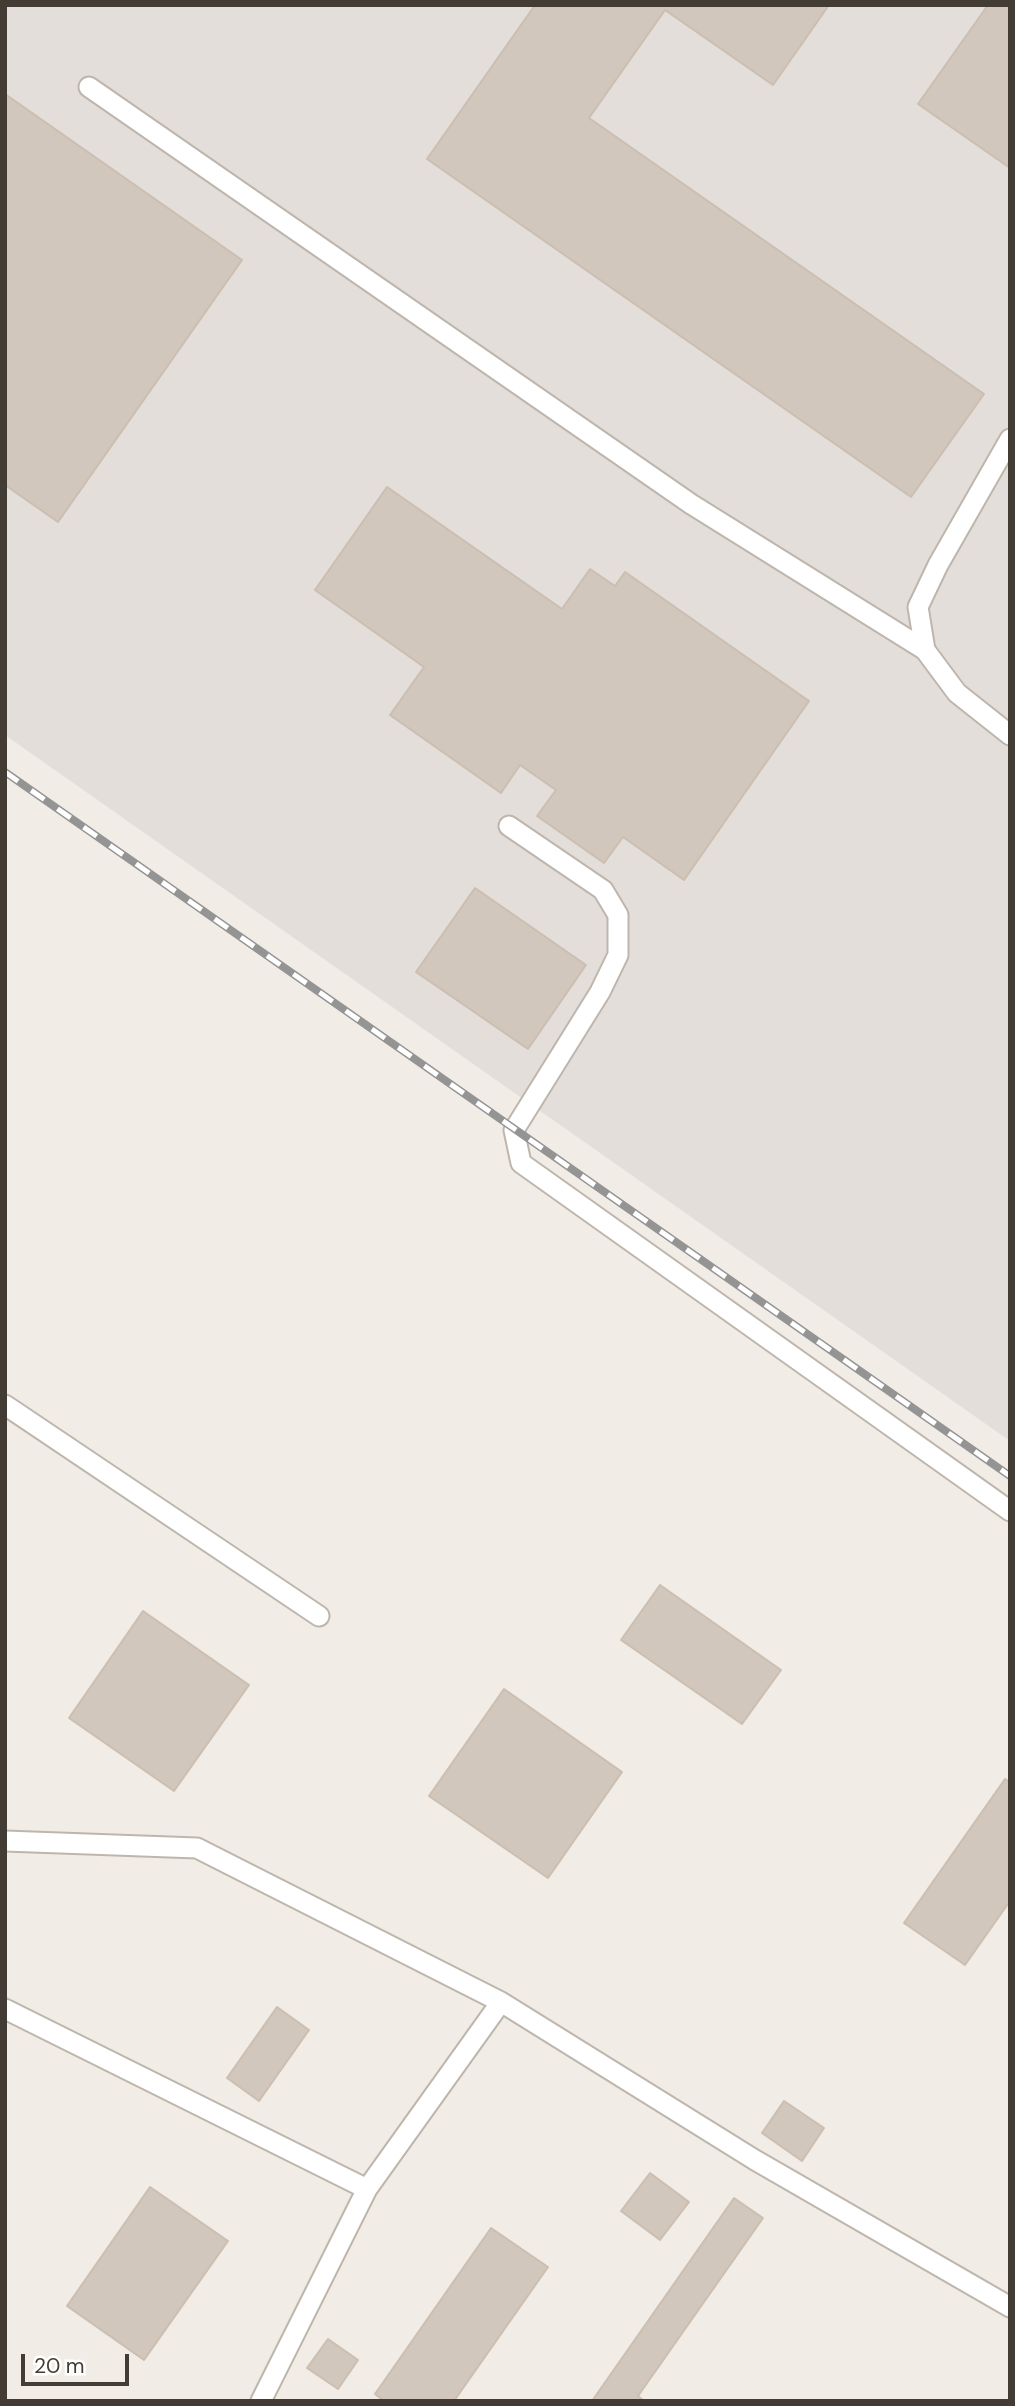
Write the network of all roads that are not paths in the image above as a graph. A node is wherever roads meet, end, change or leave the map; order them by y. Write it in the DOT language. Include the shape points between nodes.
graph roads {
  1 [pos="89,87"];
  2 [pos="1010,439"];
  3 [pos="925,650"];
  4 [pos="1010,735"];
  5 [pos="509,826"];
  6 [pos="5,1405"];
  7 [pos="1010,1511"];
  8 [pos="319,1616"];
  9 [pos="5,1841"];
  10 [pos="501,2002"];
  11 [pos="5,2009"];
  12 [pos="367,2189"];
  13 [pos="1010,2307"];
  14 [pos="261,2401"];
  1 -- 3 [label="lane" via="691,504"];
  2 -- 3 [label="lane" via="918,607"];
  3 -- 4 [label="lane" via="957,693"];
  5 -- 7 [label="lane" via="603,890 618,915 618,955 514,1130 521,1163"];
  6 -- 8 [label="lane"];
  9 -- 10 [label="lane" via="197,1848"];
  10 -- 12 [label="lane"];
  10 -- 13 [label="lane" via="755,2160"];
  11 -- 12 [label="lane"];
  12 -- 14 [label="lane"];
}
